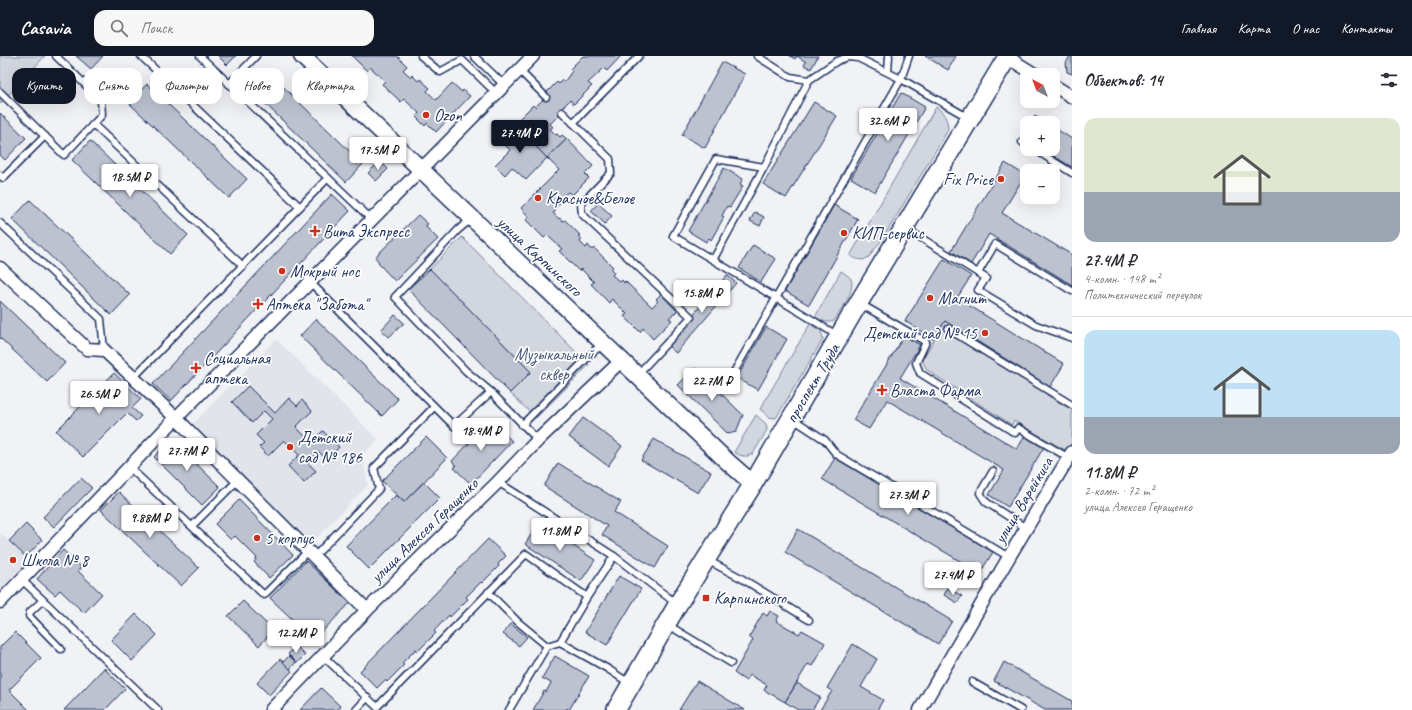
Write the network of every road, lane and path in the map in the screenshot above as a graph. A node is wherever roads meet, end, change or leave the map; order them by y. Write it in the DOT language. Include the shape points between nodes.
graph roads {
  1 [pos="56,56"];
  2 [pos="141,56"];
  3 [pos="200,56"];
  4 [pos="256,56"];
  5 [pos="302,56"];
  6 [pos="421,56"];
  7 [pos="474,56"];
  8 [pos="533,56"];
  9 [pos="639,56"];
  10 [pos="757,56"];
  11 [pos="863,56"];
  12 [pos="889,56"];
  13 [pos="909,56"];
  14 [pos="1008,57"];
  15 [pos="1025,68"];
  16 [pos="519,70"];
  17 [pos="888,72"];
  18 [pos="901,79"];
  19 [pos="809,80"];
  20 [pos="229,84"];
  21 [pos="500,89"];
  22 [pos="1060,89"];
  23 [pos="0,92"];
  24 [pos="1072,96"];
  25 [pos="546,97"];
  26 [pos="562,112"];
  27 [pos="970,119"];
  28 [pos="573,123"];
  29 [pos="93,124"];
  30 [pos="44,136"];
  31 [pos="1045,156"];
  32 [pos="764,167"];
  33 [pos="421,169"];
  34 [pos="1072,173"];
  35 [pos="0,175"];
  36 [pos="328,178"];
  37 [pos="300,207"];
  38 [pos="472,218"];
  39 [pos="371,220"];
  40 [pos="0,224"];
  41 [pos="904,228"];
  42 [pos="713,260"];
  43 [pos="243,266"];
  44 [pos="0,268"];
  45 [pos="978,273"];
  46 [pos="310,282"];
  47 [pos="1072,291"];
  48 [pos="776,298"];
  49 [pos="858,302"];
  50 [pos="948,329"];
  51 [pos="839,337"];
  52 [pos="1072,338"];
  53 [pos="604,343"];
  54 [pos="104,350"];
  55 [pos="622,360"];
  56 [pos="636,375"];
  57 [pos="133,378"];
  58 [pos="726,386"];
  59 [pos="491,392"];
  60 [pos="1072,405"];
  61 [pos="434,406"];
  62 [pos="176,418"];
  63 [pos="791,418"];
  64 [pos="522,424"];
  65 [pos="538,440"];
  66 [pos="1071,457"];
  67 [pos="129,467"];
  68 [pos="993,471"];
  69 [pos="238,480"];
  70 [pos="498,482"];
  71 [pos="752,483"];
  72 [pos="192,526"];
  73 [pos="1026,528"];
  74 [pos="312,553"];
  75 [pos="614,556"];
  76 [pos="1009,557"];
  77 [pos="706,559"];
  78 [pos="21,579"];
  79 [pos="488,592"];
  80 [pos="587,597"];
  81 [pos="43,600"];
  82 [pos="0,602"];
  83 [pos="678,604"];
  84 [pos="367,610"];
  85 [pos="809,620"];
  86 [pos="666,624"];
  87 [pos="560,642"];
  88 [pos="547,646"];
  89 [pos="61,649"];
  90 [pos="323,656"];
  91 [pos="731,663"];
  92 [pos="972,682"];
  93 [pos="632,684"];
  94 [pos="367,698"];
  95 [pos="376,709"];
  96 [pos="158,710"];
  97 [pos="271,710"];
  98 [pos="356,710"];
  99 [pos="510,710"];
  100 [pos="616,710"];
  101 [pos="920,710"];
  102 [pos="1021,710"];
  1 -- 29 [label="lane" via="101,100 102,115"];
  2 -- 37 [label="lane"];
  3 -- 20 [label="lane"];
  4 -- 20 [label="lane"];
  5 -- 33 [label="street, улица Карпинского"];
  6 -- 21 [label="lane" via="440,72 462,60"];
  7 -- 21 [label="lane"];
  8 -- 16 [label="street"];
  9 -- 28 [label="lane"];
  10 -- 19 [label="lane" via="790,77"];
  11 -- 17 [label="lane"];
  12 -- 17 [label="lane"];
  13 -- 18 [label="lane"];
  14 -- 15 [label="street"];
  14 -- 27 [label="main road, проспект Труда"];
  16 -- 21 [label="street"];
  16 -- 25 [label="lane"];
  17 -- 18 [label="lane"];
  17 -- 19 [label="lane" via="858,58 848,57 837,61"];
  18 -- 27 [label="lane"];
  18 -- 48 [label="lane"];
  19 -- 32 [label="lane"];
  20 -- 36 [label="lane"];
  21 -- 33 [label="street"];
  22 -- 24 [label="street"];
  23 -- 30 [label="lane"];
  26 -- 28 [label="lane"];
  27 -- 41 [label="main road, проспект Труда"];
  28 -- 56 [label="lane" via="610,159 611,173 581,204 582,214 691,317"];
  29 -- 30 [label="lane" via="64,154"];
  29 -- 43 [label="lane"];
  30 -- 35 [label="lane" via="3,178"];
  31 -- 34 [label="lane"];
  32 -- 42 [label="lane"];
  32 -- 42 [label="lane" via="716,159 673,236"];
  33 -- 38 [label="street, улица Карпинского"];
  33 -- 39 [label="street"];
  36 -- 37 [label="lane"];
  36 -- 39 [label="lane"];
  37 -- 43 [label="lane"];
  38 -- 53 [label="street, улица Карпинского"];
  38 -- 59 [label="lane" via="394,297 466,371"];
  39 -- 46 [label="street"];
  40 -- 54 [label="lane" via="101,319"];
  41 -- 45 [label="lane"];
  41 -- 49 [label="main road, проспект Труда"];
  42 -- 48 [label="lane"];
  43 -- 57 [label="lane"];
  44 -- 54 [label="street" via="87,349"];
  45 -- 47 [label="lane" via="995,244"];
  45 -- 52 [label="lane" via="986,278 978,290 1036,325"];
  46 -- 61 [label="lane"];
  46 -- 62 [label="street"];
  48 -- 51 [label="lane"];
  48 -- 58 [label="lane"];
  49 -- 51 [label="main road, проспект Труда"];
  49 -- 66 [label="lane" via="926,342 916,363 920,373 1015,433 1018,428"];
  50 -- 60 [label="lane"];
  51 -- 63 [label="main road, проспект Труда"];
  53 -- 55 [label="street, улица Карпинского"];
  53 -- 64 [label="lane"];
  54 -- 57 [label="street"];
  55 -- 56 [label="street, улица Карпинского"];
  55 -- 65 [label="street, улица Алексея Геращенко"];
  56 -- 71 [label="street, улица Карпинского"];
  57 -- 62 [label="street"];
  59 -- 61 [label="lane" via="454,426"];
  59 -- 64 [label="lane"];
  61 -- 74 [label="lane" via="374,468 379,489"];
  62 -- 67 [label="street"];
  62 -- 69 [label="street"];
  63 -- 71 [label="main road, проспект Труда"];
  63 -- 76 [label="lane" via="825,440 836,454"];
  64 -- 65 [label="lane"];
  65 -- 70 [label="street, улица Алексея Геращенко"];
  66 -- 73 [label="street, улица Варейкиса"];
  67 -- 72 [label="lane"];
  67 -- 78 [label="street"];
  68 -- 73 [label="lane" via="980,493 986,502"];
  69 -- 72 [label="lane"];
  69 -- 74 [label="street"];
  70 -- 75 [label="lane"];
  70 -- 84 [label="street, улица Алексея Геращенко"];
  71 -- 77 [label="main road, проспект Труда"];
  72 -- 74 [label="lane" via="264,595"];
  73 -- 76 [label="street, улица Варейкиса"];
  74 -- 84 [label="street"];
  75 -- 80 [label="lane"];
  75 -- 83 [label="lane"];
  76 -- 101 [label="street, улица Варейкиса"];
  77 -- 83 [label="main road, проспект Труда"];
  77 -- 85 [label="lane"];
  78 -- 81 [label="lane"];
  78 -- 82 [label="street"];
  79 -- 80 [label="lane" via="526,554"];
  79 -- 88 [label="lane"];
  79 -- 95 [label="lane"];
  80 -- 87 [label="lane"];
  81 -- 89 [label="lane" via="29,616"];
  81 -- 96 [label="lane"];
  83 -- 86 [label="main road, проспект Труда"];
  84 -- 90 [label="street, улица Алексея Геращенко"];
  86 -- 91 [label="lane"];
  86 -- 93 [label="main road, проспект Труда"];
  87 -- 88 [label="lane"];
  87 -- 93 [label="lane"];
  88 -- 99 [label="lane"];
  90 -- 94 [label="lane"];
  90 -- 97 [label="street, улица Алексея Геращенко"];
  92 -- 102 [label="lane"];
  93 -- 100 [label="main road, проспект Труда"];
  94 -- 95 [label="lane"];
  94 -- 98 [label="lane"];
}
